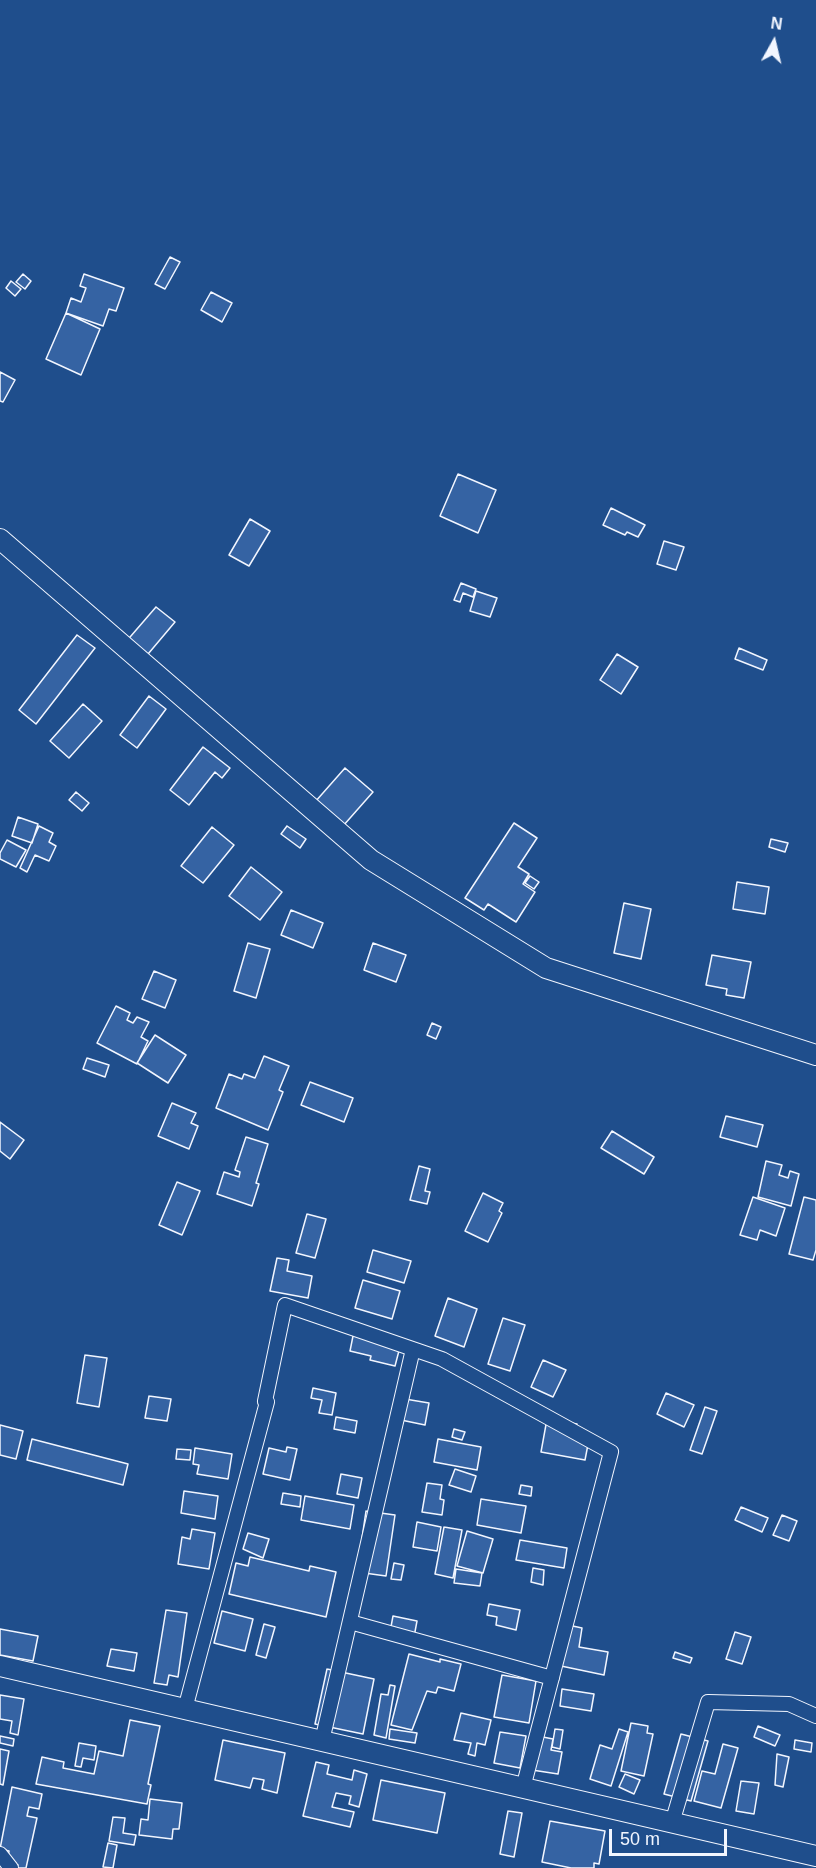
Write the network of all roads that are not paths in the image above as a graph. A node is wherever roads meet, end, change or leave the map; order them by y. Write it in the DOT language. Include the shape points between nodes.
graph roads {
  1 [pos="0,539"];
  2 [pos="816,1055"];
  3 [pos="413,1349"];
  4 [pos="350,1622"];
  5 [pos="0,1666"];
  6 [pos="552,1678"];
  7 [pos="185,1709"];
  8 [pos="816,1716"];
  9 [pos="322,1741"];
  10 [pos="524,1788"];
  11 [pos="672,1823"];
  12 [pos="0,1854"];
  13 [pos="816,1856"];
  14 [pos="11,1868"];
  1 -- 2 [label="street" via="371,860 546,968"];
  3 -- 4 [label="street"];
  3 -- 6 [label="street" via="442,1359 611,1452"];
  3 -- 7 [label="street" via="285,1305 267,1402"];
  4 -- 6 [label="street"];
  4 -- 9 [label="street"];
  5 -- 7 [label="street"];
  6 -- 10 [label="street"];
  7 -- 9 [label="street"];
  8 -- 11 [label="street" via="789,1704 708,1702"];
  9 -- 10 [label="street"];
  10 -- 11 [label="street"];
  11 -- 13 [label="street"];
  12 -- 14 [label="street"];
}
